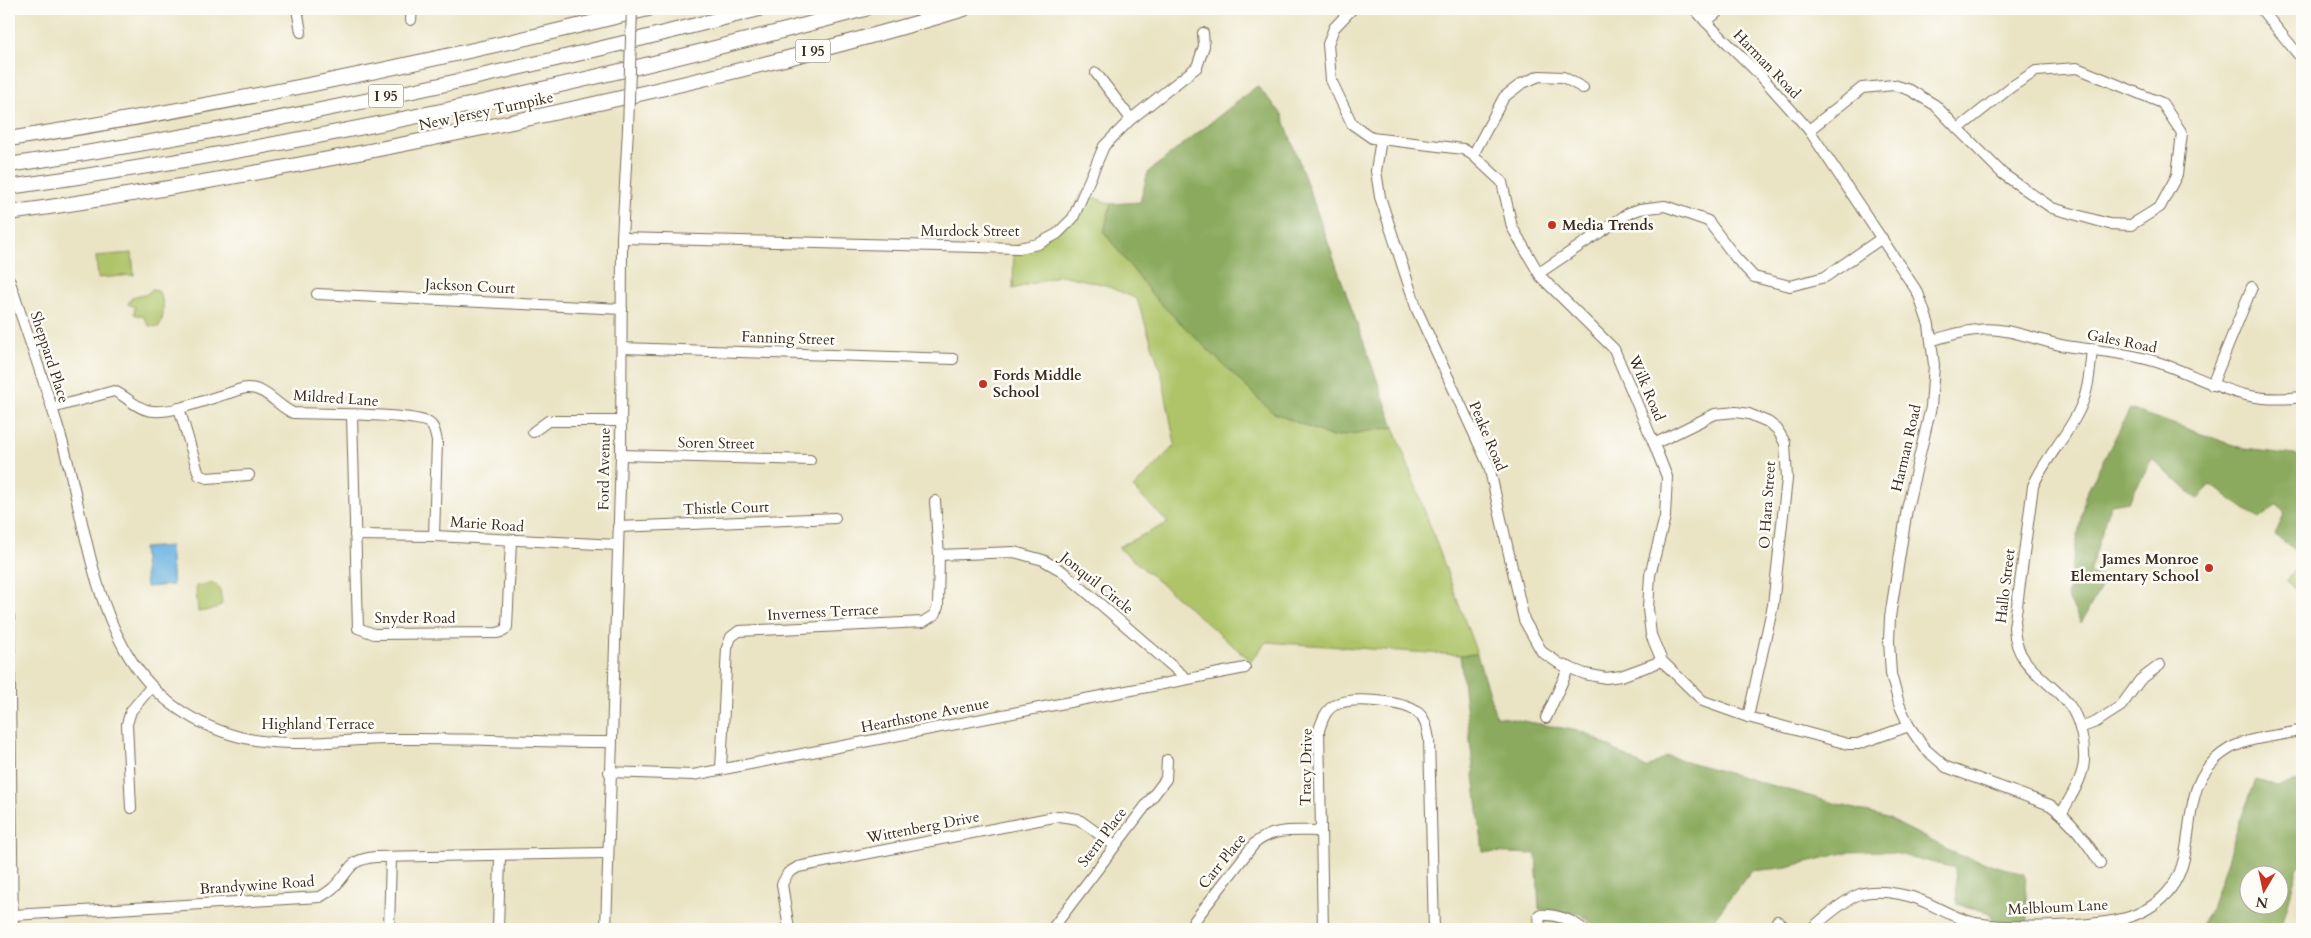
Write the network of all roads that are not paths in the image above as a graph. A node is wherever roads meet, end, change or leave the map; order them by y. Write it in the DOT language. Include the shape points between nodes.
graph roads {
  1 [pos="297,9"];
  2 [pos="412,9"];
  3 [pos="632,9"];
  4 [pos="648,9"];
  5 [pos="759,9"];
  6 [pos="865,9"];
  7 [pos="964,9"];
  8 [pos="1352,9"];
  9 [pos="1695,9"];
  10 [pos="1721,9"];
  11 [pos="2260,9"];
  12 [pos="411,20"];
  13 [pos="1706,22"];
  14 [pos="301,32"];
  15 [pos="1203,33"];
  16 [pos="2302,59"];
  17 [pos="1096,73"];
  18 [pos="1583,88"];
  19 [pos="1131,119"];
  20 [pos="1958,129"];
  21 [pos="1808,130"];
  22 [pos="9,139"];
  23 [pos="1381,140"];
  24 [pos="1473,156"];
  25 [pos="9,165"];
  26 [pos="9,187"];
  27 [pos="9,213"];
  28 [pos="622,238"];
  29 [pos="1882,238"];
  30 [pos="1539,273"];
  31 [pos="9,279"];
  32 [pos="2252,287"];
  33 [pos="317,294"];
  34 [pos="622,309"];
  35 [pos="1932,340"];
  36 [pos="622,348"];
  37 [pos="2092,349"];
  38 [pos="953,359"];
  39 [pos="2212,384"];
  40 [pos="2302,397"];
  41 [pos="52,408"];
  42 [pos="179,408"];
  43 [pos="352,416"];
  44 [pos="620,421"];
  45 [pos="533,432"];
  46 [pos="1654,444"];
  47 [pos="63,445"];
  48 [pos="620,455"];
  49 [pos="810,460"];
  50 [pos="249,475"];
  51 [pos="935,501"];
  52 [pos="835,518"];
  53 [pos="618,527"];
  54 [pos="355,535"];
  55 [pos="434,536"];
  56 [pos="511,541"];
  57 [pos="618,545"];
  58 [pos="939,555"];
  59 [pos="9,616"];
  60 [pos="1662,661"];
  61 [pos="2160,665"];
  62 [pos="1569,667"];
  63 [pos="1246,668"];
  64 [pos="1187,679"];
  65 [pos="151,686"];
  66 [pos="1748,717"];
  67 [pos="1546,718"];
  68 [pos="1909,726"];
  69 [pos="2080,728"];
  70 [pos="2302,730"];
  71 [pos="610,742"];
  72 [pos="1167,760"];
  73 [pos="721,769"];
  74 [pos="609,772"];
  75 [pos="131,808"];
  76 [pos="2062,813"];
  77 [pos="1321,831"];
  78 [pos="1114,846"];
  79 [pos="607,853"];
  80 [pos="500,856"];
  81 [pos="391,857"];
  82 [pos="2100,863"];
  83 [pos="13,915"];
  84 [pos="1777,922"];
  85 [pos="13,929"];
  86 [pos="389,929"];
  87 [pos="498,929"];
  88 [pos="606,929"];
  89 [pos="788,929"];
  90 [pos="1052,929"];
  91 [pos="1188,929"];
  92 [pos="1323,929"];
  93 [pos="1434,929"];
  94 [pos="1540,929"];
  95 [pos="1583,929"];
  96 [pos="1787,929"];
  97 [pos="1811,929"];
  1 -- 14 [label="street"];
  2 -- 12 [label="street"];
  3 -- 28 [label="street, Ford Avenue, bridge"];
  4 -- 22 [label="highway, I 95" via="251,96"];
  5 -- 25 [label="highway, I 95" via="385,96 172,138"];
  6 -- 26 [label="highway, New Jersey Turnpike / I 95" via="659,62 337,132 165,164"];
  7 -- 27 [label="highway, New Jersey Turnpike / I 95" via="743,70 544,115 254,174"];
  8 -- 23 [label="street, Wilk Road" via="1334,28 1328,44 1331,80 1352,124 1366,136"];
  9 -- 13 [label="street, Harman Road"];
  10 -- 13 [label="street"];
  11 -- 16 [label="street"];
  13 -- 21 [label="street, Harman Road" via="1760,75"];
  15 -- 19 [label="street, Murdock Street" via="1204,46 1197,67"];
  17 -- 19 [label="street"];
  18 -- 24 [label="street" via="1562,77 1539,76 1521,84 1504,98"];
  19 -- 28 [label="street, Murdock Street" via="1104,146 1074,218 1057,234 1038,244 1019,248"];
  20 -- 20 [label="street" via="2003,174 2052,208 2109,224 2131,225 2160,206 2173,183 2177,175 2182,133 2162,103 2077,68 2036,71"];
  20 -- 21 [label="street" via="1935,105 1910,90 1894,85 1862,88"];
  21 -- 29 [label="street, Harman Road"];
  23 -- 24 [label="street, Wilk Road" via="1463,149"];
  23 -- 62 [label="street, Peake Road" via="1376,171 1380,196 1417,310 1488,466 1524,620 1542,652"];
  24 -- 30 [label="street, Wilk Road" via="1502,182 1512,226"];
  28 -- 34 [label="street, Ford Avenue"];
  29 -- 30 [label="street" via="1825,277 1790,286 1754,277 1708,221 1665,206 1629,213"];
  29 -- 35 [label="street, Harman Road" via="1918,294"];
  30 -- 46 [label="street, Wilk Road" via="1614,349"];
  31 -- 41 [label="street, Sheppard Place"];
  32 -- 39 [label="street"];
  33 -- 34 [label="street, Jackson Court"];
  34 -- 36 [label="street, Ford Avenue"];
  35 -- 37 [label="street, Gales Road" via="1977,330 2024,335 2064,346"];
  35 -- 68 [label="street, Harman Road" via="1931,407 1907,509 1890,617 1891,674"];
  36 -- 38 [label="street, Fanning Street"];
  36 -- 44 [label="street, Ford Avenue"];
  37 -- 39 [label="street, Gales Road" via="2139,357"];
  37 -- 69 [label="street, Hallo Street" via="2081,407 2041,468 2033,486 2014,628 2022,659 2069,706"];
  39 -- 40 [label="street, Gales Road" via="2250,397"];
  41 -- 42 [label="street, Mildred Lane" via="114,391 146,410 157,412"];
  41 -- 47 [label="street, Sheppard Place"];
  42 -- 43 [label="street, Mildred Lane" via="247,388 269,396 293,413"];
  42 -- 50 [label="street" via="199,475 207,478"];
  43 -- 54 [label="street, Snyder Road"];
  43 -- 55 [label="street, Mildred Lane" via="421,419 435,430"];
  44 -- 45 [label="street" via="548,421"];
  44 -- 48 [label="street, Ford Avenue"];
  46 -- 60 [label="street, Wilk Road" via="1667,477 1666,517 1650,575 1648,609 1651,635"];
  46 -- 66 [label="street, O Hara Street" via="1715,414 1736,412 1768,422 1777,429 1785,443 1788,479 1773,605"];
  47 -- 65 [label="street, Highland Terrace" via="97,587 109,621 127,654"];
  48 -- 49 [label="street, Soren Street"];
  48 -- 53 [label="street, Ford Avenue"];
  51 -- 58 [label="street, Inverness Terrace"];
  52 -- 53 [label="street, Thistle Court"];
  53 -- 57 [label="street, Ford Avenue"];
  54 -- 55 [label="street, Marie Road"];
  54 -- 56 [label="street, Snyder Road" via="356,622 358,628 374,634 497,633 504,630 507,627"];
  55 -- 56 [label="street, Marie Road"];
  56 -- 57 [label="street, Marie Road"];
  57 -- 71 [label="street, Ford Avenue"];
  58 -- 64 [label="street, Jonquil Circle" via="1014,552 1043,560 1062,570"];
  58 -- 73 [label="street, Inverness Terrace" via="938,607 934,615 923,622 739,631 731,637 727,648"];
  59 -- 83 [label="street"];
  60 -- 62 [label="street, Peake Road" via="1606,678"];
  60 -- 66 [label="street, Wilk Road" via="1703,701"];
  61 -- 69 [label="street" via="2140,680 2121,706"];
  62 -- 67 [label="street"];
  63 -- 64 [label="street, Hearthstone Avenue"];
  64 -- 73 [label="street, Hearthstone Avenue"];
  65 -- 71 [label="street, Highland Terrace" via="185,715 242,738 268,742 390,738"];
  65 -- 75 [label="street" via="131,711 127,724"];
  66 -- 68 [label="street, Wilk Road" via="1848,744 1858,744"];
  68 -- 76 [label="street, Harman Road" via="1924,748 1946,767 2050,805"];
  69 -- 76 [label="street, Hallo Street" via="2084,761 2078,783"];
  70 -- 97 [label="street, Melbloum Lane" via="2262,737 2236,746 2219,757 2202,776 2192,799 2182,870 2170,889 2137,914 2115,920 2066,925 1975,923 1942,912 1913,897 1885,892 1860,894"];
  71 -- 74 [label="street, Ford Avenue"];
  72 -- 78 [label="street, Stern Place" via="1166,779"];
  73 -- 74 [label="street, Hearthstone Avenue" via="693,775"];
  74 -- 79 [label="street, Ford Avenue"];
  76 -- 82 [label="street, Harman Road"];
  77 -- 91 [label="street, Carr Place" via="1264,835"];
  77 -- 92 [label="street, Tracy Drive"];
  77 -- 93 [label="street, Tracy Drive" via="1319,730 1323,717 1333,706 1346,701 1386,702 1418,712 1426,724 1429,739"];
  78 -- 89 [label="street, Wittenberg Drive" via="1078,819 1059,816 798,867 782,884"];
  78 -- 90 [label="street, Stern Place"];
  79 -- 80 [label="street, Brandywine Road"];
  79 -- 88 [label="street, Ford Avenue"];
  80 -- 81 [label="street, Brandywine Road"];
  80 -- 87 [label="street"];
  81 -- 83 [label="street, Brandywine Road" via="361,858 350,865 334,888 320,896"];
  81 -- 86 [label="street"];
  83 -- 85 [label="street"];
  84 -- 96 [label="street"];
  94 -- 95 [label="street" via="1539,915 1574,922"];
}
